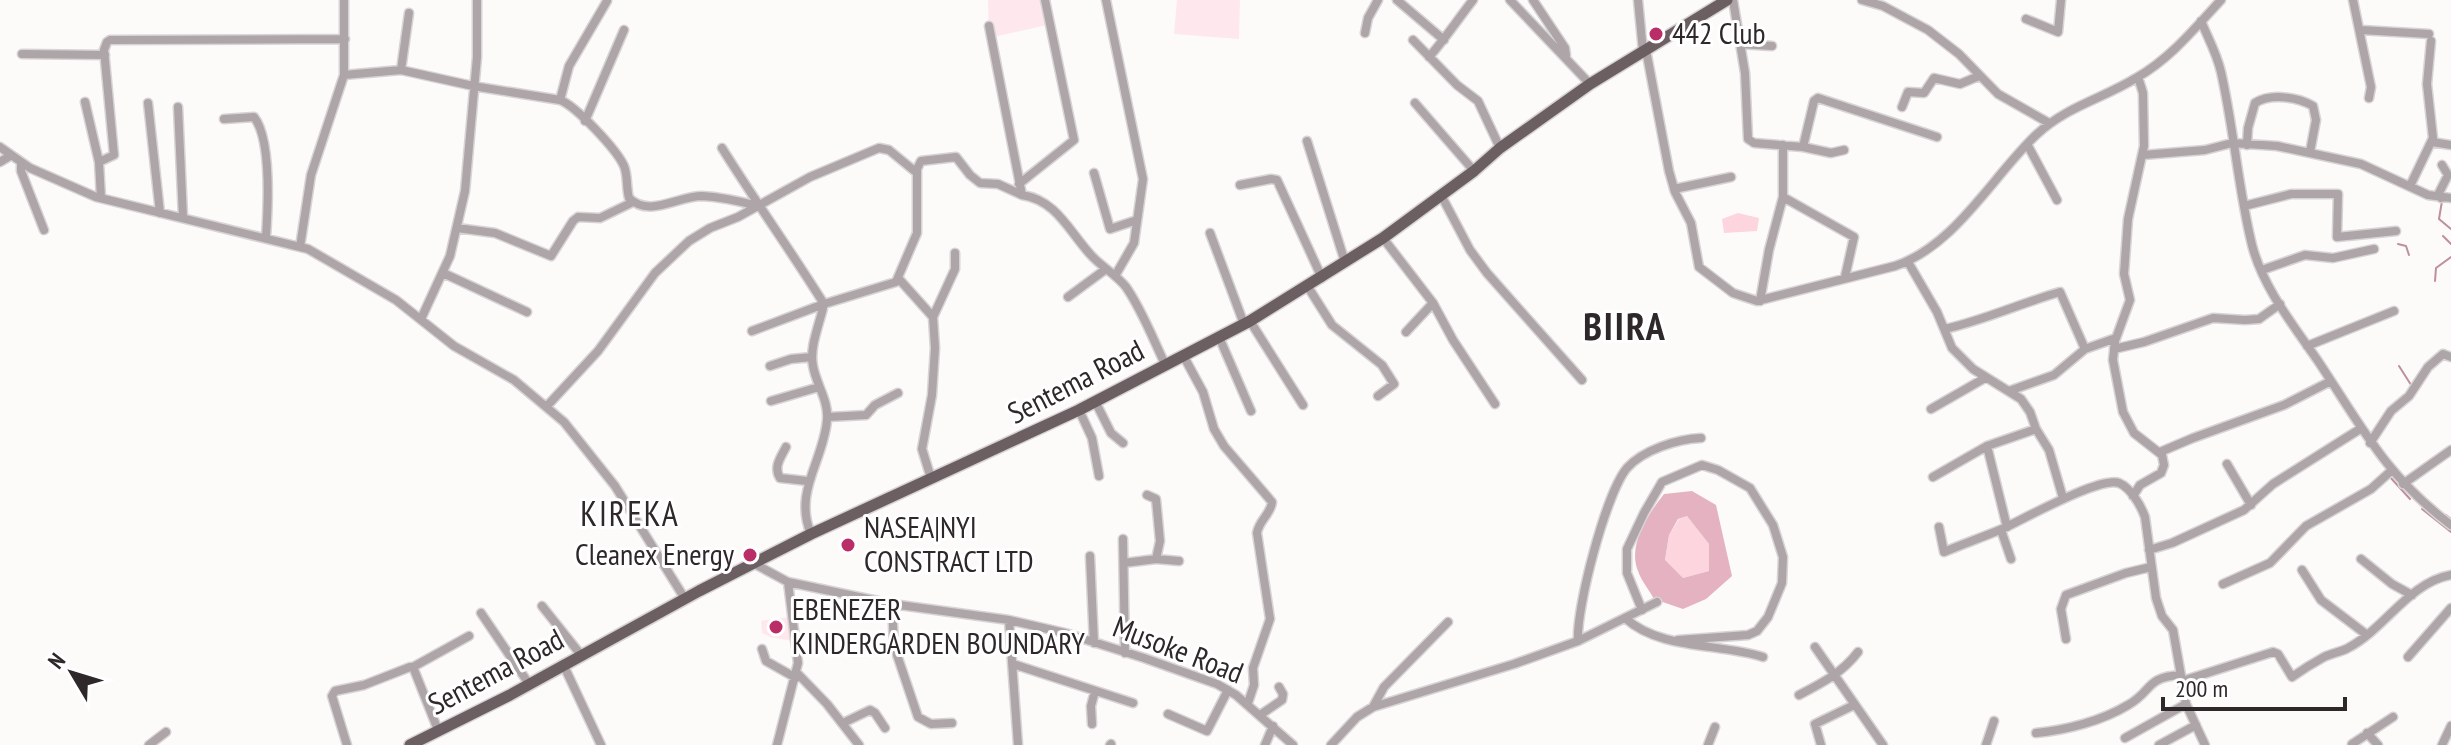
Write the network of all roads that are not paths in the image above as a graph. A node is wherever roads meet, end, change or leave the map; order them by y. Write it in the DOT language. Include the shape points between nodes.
graph roads {
  1 [pos="344,0"];
  2 [pos="477,0"];
  3 [pos="1045,0"];
  4 [pos="1106,0"];
  5 [pos="1378,0"];
  6 [pos="1397,0"];
  7 [pos="1473,0"];
  8 [pos="1510,0"];
  9 [pos="1533,0"];
  10 [pos="1638,0"];
  11 [pos="1727,0"];
  12 [pos="1733,0"];
  13 [pos="1862,0"];
  14 [pos="2061,0"];
  15 [pos="2220,0"];
  16 [pos="2353,0"];
  17 [pos="607,1"];
  18 [pos="409,13"];
  19 [pos="2026,19"];
  20 [pos="2201,21"];
  21 [pos="989,26"];
  22 [pos="624,30"];
  23 [pos="2361,30"];
  24 [pos="1365,33"];
  25 [pos="345,39"];
  26 [pos="1413,40"];
  27 [pos="1444,40"];
  28 [pos="1740,44"];
  29 [pos="1772,46"];
  30 [pos="1644,51"];
  31 [pos="22,54"];
  32 [pos="105,55"];
  33 [pos="1566,56"];
  34 [pos="1429,57"];
  35 [pos="401,70"];
  36 [pos="344,75"];
  37 [pos="1979,76"];
  38 [pos="2138,77"];
  39 [pos="1590,84"];
  40 [pos="473,86"];
  41 [pos="2369,98"];
  42 [pos="560,100"];
  43 [pos="85,102"];
  44 [pos="148,103"];
  45 [pos="1415,103"];
  46 [pos="178,107"];
  47 [pos="1902,107"];
  48 [pos="224,119"];
  49 [pos="585,121"];
  50 [pos="2049,123"];
  51 [pos="1937,137"];
  52 [pos="1307,141"];
  53 [pos="2432,142"];
  54 [pos="2232,143"];
  55 [pos="2027,144"];
  56 [pos="1783,145"];
  57 [pos="2247,145"];
  58 [pos="2451,145"];
  59 [pos="0,147"];
  60 [pos="1803,147"];
  61 [pos="722,148"];
  62 [pos="1500,148"];
  63 [pos="1844,150"];
  64 [pos="2310,152"];
  65 [pos="2143,155"];
  66 [pos="10,156"];
  67 [pos="2424,160"];
  68 [pos="0,162"];
  69 [pos="21,162"];
  70 [pos="99,162"];
  71 [pos="2446,166"];
  72 [pos="1474,171"];
  73 [pos="917,173"];
  74 [pos="1094,173"];
  75 [pos="1731,177"];
  76 [pos="1019,184"];
  77 [pos="1240,185"];
  78 [pos="2410,186"];
  79 [pos="1674,189"];
  80 [pos="1022,195"];
  81 [pos="1441,195"];
  82 [pos="1783,197"];
  83 [pos="101,198"];
  84 [pos="2446,198"];
  85 [pos="2057,200"];
  86 [pos="633,202"];
  87 [pos="758,206"];
  88 [pos="2244,206"];
  89 [pos="160,213"];
  90 [pos="183,217"];
  91 [pos="1137,220"];
  92 [pos="457,228"];
  93 [pos="44,230"];
  94 [pos="2396,231"];
  95 [pos="1210,233"];
  96 [pos="266,237"];
  97 [pos="1383,238"];
  98 [pos="300,247"];
  99 [pos="2374,249"];
  100 [pos="955,253"];
  101 [pos="1345,262"];
  102 [pos="1908,262"];
  103 [pos="1106,269"];
  104 [pos="2262,270"];
  105 [pos="443,273"];
  106 [pos="1115,276"];
  107 [pos="1845,277"];
  108 [pos="1322,278"];
  109 [pos="899,279"];
  110 [pos="1308,287"];
  111 [pos="1068,297"];
  112 [pos="1760,301"];
  113 [pos="1433,303"];
  114 [pos="824,304"];
  115 [pos="2280,304"];
  116 [pos="2394,311"];
  117 [pos="527,312"];
  118 [pos="933,317"];
  119 [pos="421,319"];
  120 [pos="1247,322"];
  121 [pos="1945,329"];
  122 [pos="752,331"];
  123 [pos="1406,332"];
  124 [pos="1219,337"];
  125 [pos="2116,338"];
  126 [pos="2307,346"];
  127 [pos="2085,349"];
  128 [pos="2114,349"];
  129 [pos="1183,355"];
  130 [pos="812,357"];
  131 [pos="2451,357"];
  132 [pos="1165,364"];
  133 [pos="770,366"];
  134 [pos="1985,378"];
  135 [pos="1582,380"];
  136 [pos="2331,381"];
  137 [pos="819,387"];
  138 [pos="2009,391"];
  139 [pos="898,393"];
  140 [pos="1378,396"];
  141 [pos="771,401"];
  142 [pos="1095,401"];
  143 [pos="1495,404"];
  144 [pos="1303,405"];
  145 [pos="547,406"];
  146 [pos="1931,409"];
  147 [pos="1079,410"];
  148 [pos="1251,411"];
  149 [pos="828,417"];
  150 [pos="2036,429"];
  151 [pos="2360,429"];
  152 [pos="1701,438"];
  153 [pos="1123,443"];
  154 [pos="2370,443"];
  155 [pos="1987,446"];
  156 [pos="786,447"];
  157 [pos="2451,450"];
  158 [pos="2160,452"];
  159 [pos="2227,464"];
  160 [pos="2391,471"];
  161 [pos="1099,476"];
  162 [pos="1933,477"];
  163 [pos="931,478"];
  164 [pos="807,481"];
  165 [pos="2403,484"];
  166 [pos="1147,495"];
  167 [pos="2133,496"];
  168 [pos="2063,498"];
  169 [pos="2251,505"];
  170 [pos="2451,525"];
  171 [pos="1939,527"];
  172 [pos="2004,528"];
  173 [pos="811,534"];
  174 [pos="1123,539"];
  175 [pos="2149,550"];
  176 [pos="1090,556"];
  177 [pos="1156,559"];
  178 [pos="2011,559"];
  179 [pos="2361,559"];
  180 [pos="1179,561"];
  181 [pos="753,563"];
  182 [pos="1124,563"];
  183 [pos="2151,567"];
  184 [pos="2302,570"];
  185 [pos="2451,575"];
  186 [pos="788,582"];
  187 [pos="2223,584"];
  188 [pos="2412,595"];
  189 [pos="685,599"];
  190 [pos="1657,602"];
  191 [pos="892,604"];
  192 [pos="542,606"];
  193 [pos="2451,608"];
  194 [pos="1642,610"];
  195 [pos="481,613"];
  196 [pos="1625,618"];
  197 [pos="1009,620"];
  198 [pos="1448,622"];
  199 [pos="2367,635"];
  200 [pos="469,636"];
  201 [pos="2066,639"];
  202 [pos="1678,640"];
  203 [pos="1578,641"];
  204 [pos="1094,643"];
  205 [pos="1815,647"];
  206 [pos="762,649"];
  207 [pos="1858,652"];
  208 [pos="1125,653"];
  209 [pos="581,655"];
  210 [pos="1763,657"];
  211 [pos="2408,657"];
  212 [pos="563,664"];
  213 [pos="1013,664"];
  214 [pos="413,667"];
  215 [pos="796,676"];
  216 [pos="1835,676"];
  217 [pos="2182,678"];
  218 [pos="529,684"];
  219 [pos="1279,687"];
  220 [pos="1228,690"];
  221 [pos="1095,691"];
  222 [pos="1799,695"];
  223 [pos="1133,703"];
  224 [pos="1248,703"];
  225 [pos="2186,704"];
  226 [pos="1854,705"];
  227 [pos="1373,707"];
  228 [pos="1168,714"];
  229 [pos="1260,715"];
  230 [pos="2393,717"];
  231 [pos="1994,721"];
  232 [pos="843,723"];
  233 [pos="952,723"];
  234 [pos="1092,724"];
  235 [pos="2196,725"];
  236 [pos="1273,726"];
  237 [pos="2451,726"];
  238 [pos="1715,727"];
  239 [pos="885,728"];
  240 [pos="166,732"];
  241 [pos="2036,733"];
  242 [pos="2367,733"];
  243 [pos="434,736"];
  244 [pos="2125,738"];
  245 [pos="2352,744"];
  246 [pos="149,745"];
  247 [pos="347,745"];
  248 [pos="410,745"];
  249 [pos="601,745"];
  250 [pos="777,745"];
  251 [pos="859,745"];
  252 [pos="1018,745"];
  253 [pos="1265,745"];
  254 [pos="1293,745"];
  255 [pos="1331,745"];
  256 [pos="1708,745"];
  257 [pos="1821,745"];
  258 [pos="1883,745"];
  259 [pos="1986,745"];
  260 [pos="2159,745"];
  261 [pos="2205,745"];
  262 [pos="2378,745"];
  263 [pos="2442,745"];
  1 -- 25 [label="street"];
  2 -- 40 [label="street"];
  3 -- 76 [label="street" via="1074,140"];
  4 -- 91 [label="street" via="1143,179"];
  5 -- 24 [label="street"];
  6 -- 27 [label="street"];
  7 -- 27 [label="street"];
  8 -- 33 [label="street"];
  9 -- 33 [label="street"];
  10 -- 30 [label="street"];
  11 -- 30 [label="main road, Sentema Road"];
  12 -- 28 [label="street"];
  13 -- 37 [label="street" via="1928,30"];
  14 -- 19 [label="street" via="2058,32"];
  15 -- 20 [label="street"];
  16 -- 23 [label="street"];
  17 -- 42 [label="street" via="569,66"];
  18 -- 35 [label="street"];
  20 -- 38 [label="street" via="2168,56"];
  20 -- 54 [label="street" via="2222,73"];
  21 -- 76 [label="street"];
  22 -- 49 [label="street"];
  23 -- 41 [label="street"];
  23 -- 53 [label="street" via="2430,37"];
  25 -- 32 [label="street" via="110,40"];
  25 -- 36 [label="street"];
  26 -- 34 [label="street"];
  27 -- 34 [label="street"];
  28 -- 29 [label="street"];
  28 -- 56 [label="street" via="1747,137 1754,143"];
  30 -- 39 [label="main road, Sentema Road"];
  30 -- 79 [label="street"];
  31 -- 32 [label="street"];
  32 -- 70 [label="street" via="114,155"];
  33 -- 39 [label="street"];
  34 -- 62 [label="street" via="1478,101"];
  35 -- 36 [label="street"];
  35 -- 40 [label="street"];
  36 -- 98 [label="street" via="311,175"];
  37 -- 47 [label="street" via="1960,84 1934,78 1924,93 1908,92"];
  37 -- 50 [label="street" via="1998,94"];
  38 -- 50 [label="street"];
  38 -- 65 [label="street"];
  39 -- 62 [label="main road, Sentema Road"];
  40 -- 42 [label="street"];
  40 -- 92 [label="street"];
  42 -- 49 [label="street"];
  43 -- 70 [label="street"];
  44 -- 89 [label="street"];
  45 -- 72 [label="street"];
  46 -- 90 [label="street"];
  48 -- 96 [label="street" via="254,117 258,122 268,196"];
  49 -- 86 [label="street" via="623,164"];
  50 -- 55 [label="street"];
  51 -- 60 [label="street" via="1818,98"];
  52 -- 101 [label="street"];
  53 -- 58 [label="street"];
  53 -- 67 [label="street"];
  54 -- 57 [label="street"];
  54 -- 65 [label="street"];
  54 -- 88 [label="street"];
  55 -- 85 [label="street"];
  55 -- 102 [label="street" via="1948,233"];
  56 -- 60 [label="street"];
  56 -- 82 [label="street"];
  57 -- 64 [label="street"];
  57 -- 64 [label="street" via="2255,103 2280,97 2313,106"];
  59 -- 66 [label="street"];
  60 -- 63 [label="street"];
  61 -- 87 [label="street"];
  62 -- 72 [label="main road, Sentema Road"];
  64 -- 78 [label="street" via="2361,164"];
  65 -- 125 [label="street" via="2128,219 2124,274 2130,300"];
  66 -- 68 [label="street"];
  66 -- 69 [label="street"];
  67 -- 71 [label="street"];
  67 -- 78 [label="street"];
  69 -- 83 [label="street"];
  69 -- 93 [label="street"];
  70 -- 83 [label="street"];
  71 -- 84 [label="street" via="2448,175 2439,193"];
  72 -- 81 [label="main road, Sentema Road"];
  73 -- 80 [label="street" via="921,161 956,157 980,183"];
  73 -- 87 [label="street" via="879,148"];
  73 -- 109 [label="street" via="917,233"];
  74 -- 91 [label="street" via="1110,229"];
  75 -- 79 [label="street"];
  76 -- 80 [label="street"];
  77 -- 108 [label="street" via="1277,180"];
  78 -- 84 [label="street"];
  79 -- 112 [label="street" via="1691,223 1699,267 1733,293"];
  80 -- 103 [label="street" via="1055,212"];
  81 -- 97 [label="main road, Sentema Road"];
  81 -- 135 [label="street" via="1487,273"];
  82 -- 107 [label="street" via="1854,237"];
  82 -- 112 [label="street"];
  83 -- 89 [label="street"];
  86 -- 87 [label="street" via="654,207 699,196"];
  86 -- 92 [label="street" via="600,218 578,217 551,256 495,233"];
  87 -- 114 [label="street"];
  87 -- 145 [label="street" via="696,235 665,262 598,351"];
  88 -- 94 [label="street" via="2291,194 2338,194 2337,237"];
  88 -- 104 [label="street"];
  89 -- 90 [label="street"];
  90 -- 96 [label="street"];
  91 -- 106 [label="street" via="1132,248"];
  92 -- 105 [label="street"];
  95 -- 120 [label="street"];
  96 -- 98 [label="street"];
  97 -- 101 [label="main road, Sentema Road"];
  97 -- 113 [label="street"];
  98 -- 119 [label="street"];
  99 -- 104 [label="street" via="2333,258 2305,255"];
  100 -- 118 [label="street" via="955,269"];
  101 -- 108 [label="main road, Sentema Road"];
  102 -- 107 [label="street"];
  102 -- 121 [label="street"];
  103 -- 106 [label="street"];
  103 -- 111 [label="street"];
  104 -- 115 [label="street"];
  105 -- 117 [label="street"];
  105 -- 119 [label="street"];
  106 -- 132 [label="street" via="1134,301"];
  107 -- 112 [label="street"];
  108 -- 110 [label="main road, Sentema Road"];
  109 -- 114 [label="street"];
  109 -- 118 [label="street"];
  110 -- 120 [label="main road, Sentema Road"];
  110 -- 140 [label="street" via="1332,325 1382,365 1394,384"];
  113 -- 123 [label="street"];
  113 -- 143 [label="street"];
  114 -- 122 [label="street"];
  114 -- 130 [label="street"];
  115 -- 126 [label="street"];
  115 -- 128 [label="street" via="2259,319 2213,318"];
  116 -- 126 [label="street"];
  118 -- 163 [label="street" via="932,395 922,449"];
  119 -- 145 [label="street"];
  120 -- 124 [label="main road, Sentema Road"];
  120 -- 144 [label="street"];
  121 -- 127 [label="street" via="2060,292"];
  121 -- 134 [label="street" via="1957,354"];
  124 -- 129 [label="main road, Sentema Road"];
  124 -- 148 [label="street"];
  125 -- 127 [label="street"];
  125 -- 128 [label="street"];
  126 -- 136 [label="street"];
  127 -- 138 [label="street" via="2054,375"];
  128 -- 158 [label="street" via="2123,412 2134,433"];
  129 -- 132 [label="main road, Sentema Road"];
  129 -- 224 [label="street" via="1224,446 1272,502 1257,533 1270,619 1253,668"];
  130 -- 133 [label="street"];
  130 -- 137 [label="street"];
  131 -- 154 [label="street" via="2443,354 2428,367"];
  132 -- 142 [label="main road, Sentema Road"];
  134 -- 138 [label="street"];
  134 -- 146 [label="street"];
  136 -- 151 [label="street"];
  136 -- 158 [label="street" via="2284,405"];
  137 -- 141 [label="street"];
  137 -- 149 [label="street"];
  138 -- 150 [label="street" via="2026,404"];
  139 -- 149 [label="street" via="866,415"];
  142 -- 147 [label="main road, Sentema Road"];
  142 -- 153 [label="street" via="1111,433"];
  145 -- 189 [label="street" via="599,462"];
  147 -- 161 [label="street" via="1092,438"];
  147 -- 163 [label="main road, Sentema Road"];
  149 -- 164 [label="street"];
  150 -- 155 [label="street"];
  150 -- 168 [label="street" via="2049,450"];
  151 -- 154 [label="street"];
  151 -- 169 [label="street" via="2278,481"];
  152 -- 203 [label="street" via="1674,442 1644,456 1619,480 1579,610"];
  154 -- 160 [label="street"];
  155 -- 162 [label="street"];
  155 -- 172 [label="street"];
  156 -- 164 [label="street" via="776,469 780,478"];
  157 -- 165 [label="street"];
  158 -- 167 [label="street" via="2163,470"];
  159 -- 169 [label="street"];
  160 -- 165 [label="street"];
  160 -- 187 [label="street" via="2371,489 2306,526 2270,563"];
  163 -- 173 [label="main road, Sentema Road"];
  164 -- 173 [label="street" via="805,521"];
  165 -- 170 [label="street"];
  166 -- 177 [label="street" via="1156,499"];
  167 -- 168 [label="street" via="2116,482"];
  167 -- 175 [label="street" via="2145,517"];
  168 -- 172 [label="street"];
  169 -- 175 [label="street"];
  171 -- 172 [label="street" via="1944,552"];
  172 -- 178 [label="street"];
  173 -- 181 [label="main road, Sentema Road"];
  174 -- 182 [label="street"];
  175 -- 183 [label="street"];
  176 -- 204 [label="street"];
  177 -- 180 [label="street"];
  177 -- 182 [label="street"];
  179 -- 188 [label="street"];
  181 -- 186 [label="street, Musoke Road"];
  181 -- 189 [label="main road, Sentema Road"];
  182 -- 208 [label="street"];
  183 -- 201 [label="street" via="2066,595 2061,609"];
  183 -- 217 [label="street" via="2159,607 2177,643"];
  184 -- 199 [label="street" via="2321,600"];
  185 -- 188 [label="street" via="2432,580"];
  186 -- 191 [label="street, Musoke Road"];
  186 -- 215 [label="street"];
  188 -- 199 [label="street"];
  189 -- 209 [label="main road, Sentema Road"];
  190 -- 194 [label="street"];
  191 -- 197 [label="street, Musoke Road"];
  191 -- 233 [label="street" via="894,646 918,717 931,724"];
  192 -- 209 [label="street"];
  193 -- 211 [label="street"];
  194 -- 196 [label="street"];
  194 -- 202 [label="street" via="1627,573 1627,549 1662,482 1702,465 1750,488 1773,525 1783,557 1782,583 1768,617 1748,635"];
  195 -- 218 [label="street"];
  196 -- 202 [label="street" via="1644,632"];
  196 -- 203 [label="street"];
  197 -- 204 [label="street, Musoke Road"];
  197 -- 213 [label="street"];
  198 -- 227 [label="street" via="1380,692"];
  199 -- 217 [label="street" via="2292,677 2273,652"];
  200 -- 214 [label="street"];
  202 -- 210 [label="street"];
  203 -- 227 [label="street"];
  204 -- 208 [label="street, Musoke Road"];
  205 -- 216 [label="street"];
  206 -- 215 [label="street" via="766,661"];
  207 -- 216 [label="street"];
  208 -- 220 [label="street, Musoke Road"];
  209 -- 212 [label="main road, Sentema Road"];
  212 -- 218 [label="main road, Sentema Road"];
  212 -- 249 [label="street"];
  213 -- 221 [label="street"];
  213 -- 252 [label="street"];
  214 -- 243 [label="street"];
  214 -- 247 [label="street" via="335,691 332,696"];
  215 -- 232 [label="street"];
  215 -- 250 [label="street"];
  216 -- 222 [label="street"];
  216 -- 226 [label="street"];
  217 -- 225 [label="street"];
  217 -- 241 [label="street" via="2160,677 2123,708"];
  218 -- 243 [label="main road, Sentema Road"];
  219 -- 229 [label="street" via="1282,700"];
  220 -- 224 [label="street, Musoke Road"];
  220 -- 228 [label="street" via="1207,731"];
  221 -- 223 [label="street"];
  221 -- 234 [label="street"];
  224 -- 229 [label="street, Musoke Road"];
  225 -- 235 [label="street"];
  225 -- 244 [label="street"];
  226 -- 257 [label="street" via="1815,724"];
  226 -- 258 [label="street"];
  227 -- 255 [label="street"];
  229 -- 236 [label="street, Musoke Road"];
  230 -- 242 [label="street"];
  231 -- 259 [label="street"];
  232 -- 239 [label="street" via="870,710"];
  232 -- 251 [label="street"];
  235 -- 260 [label="street"];
  235 -- 261 [label="street"];
  236 -- 253 [label="street"];
  236 -- 254 [label="street, Musoke Road"];
  237 -- 263 [label="street"];
  238 -- 256 [label="street"];
  240 -- 246 [label="street"];
  242 -- 245 [label="street"];
  242 -- 262 [label="street"];
  243 -- 248 [label="main road, Sentema Road"];
}
